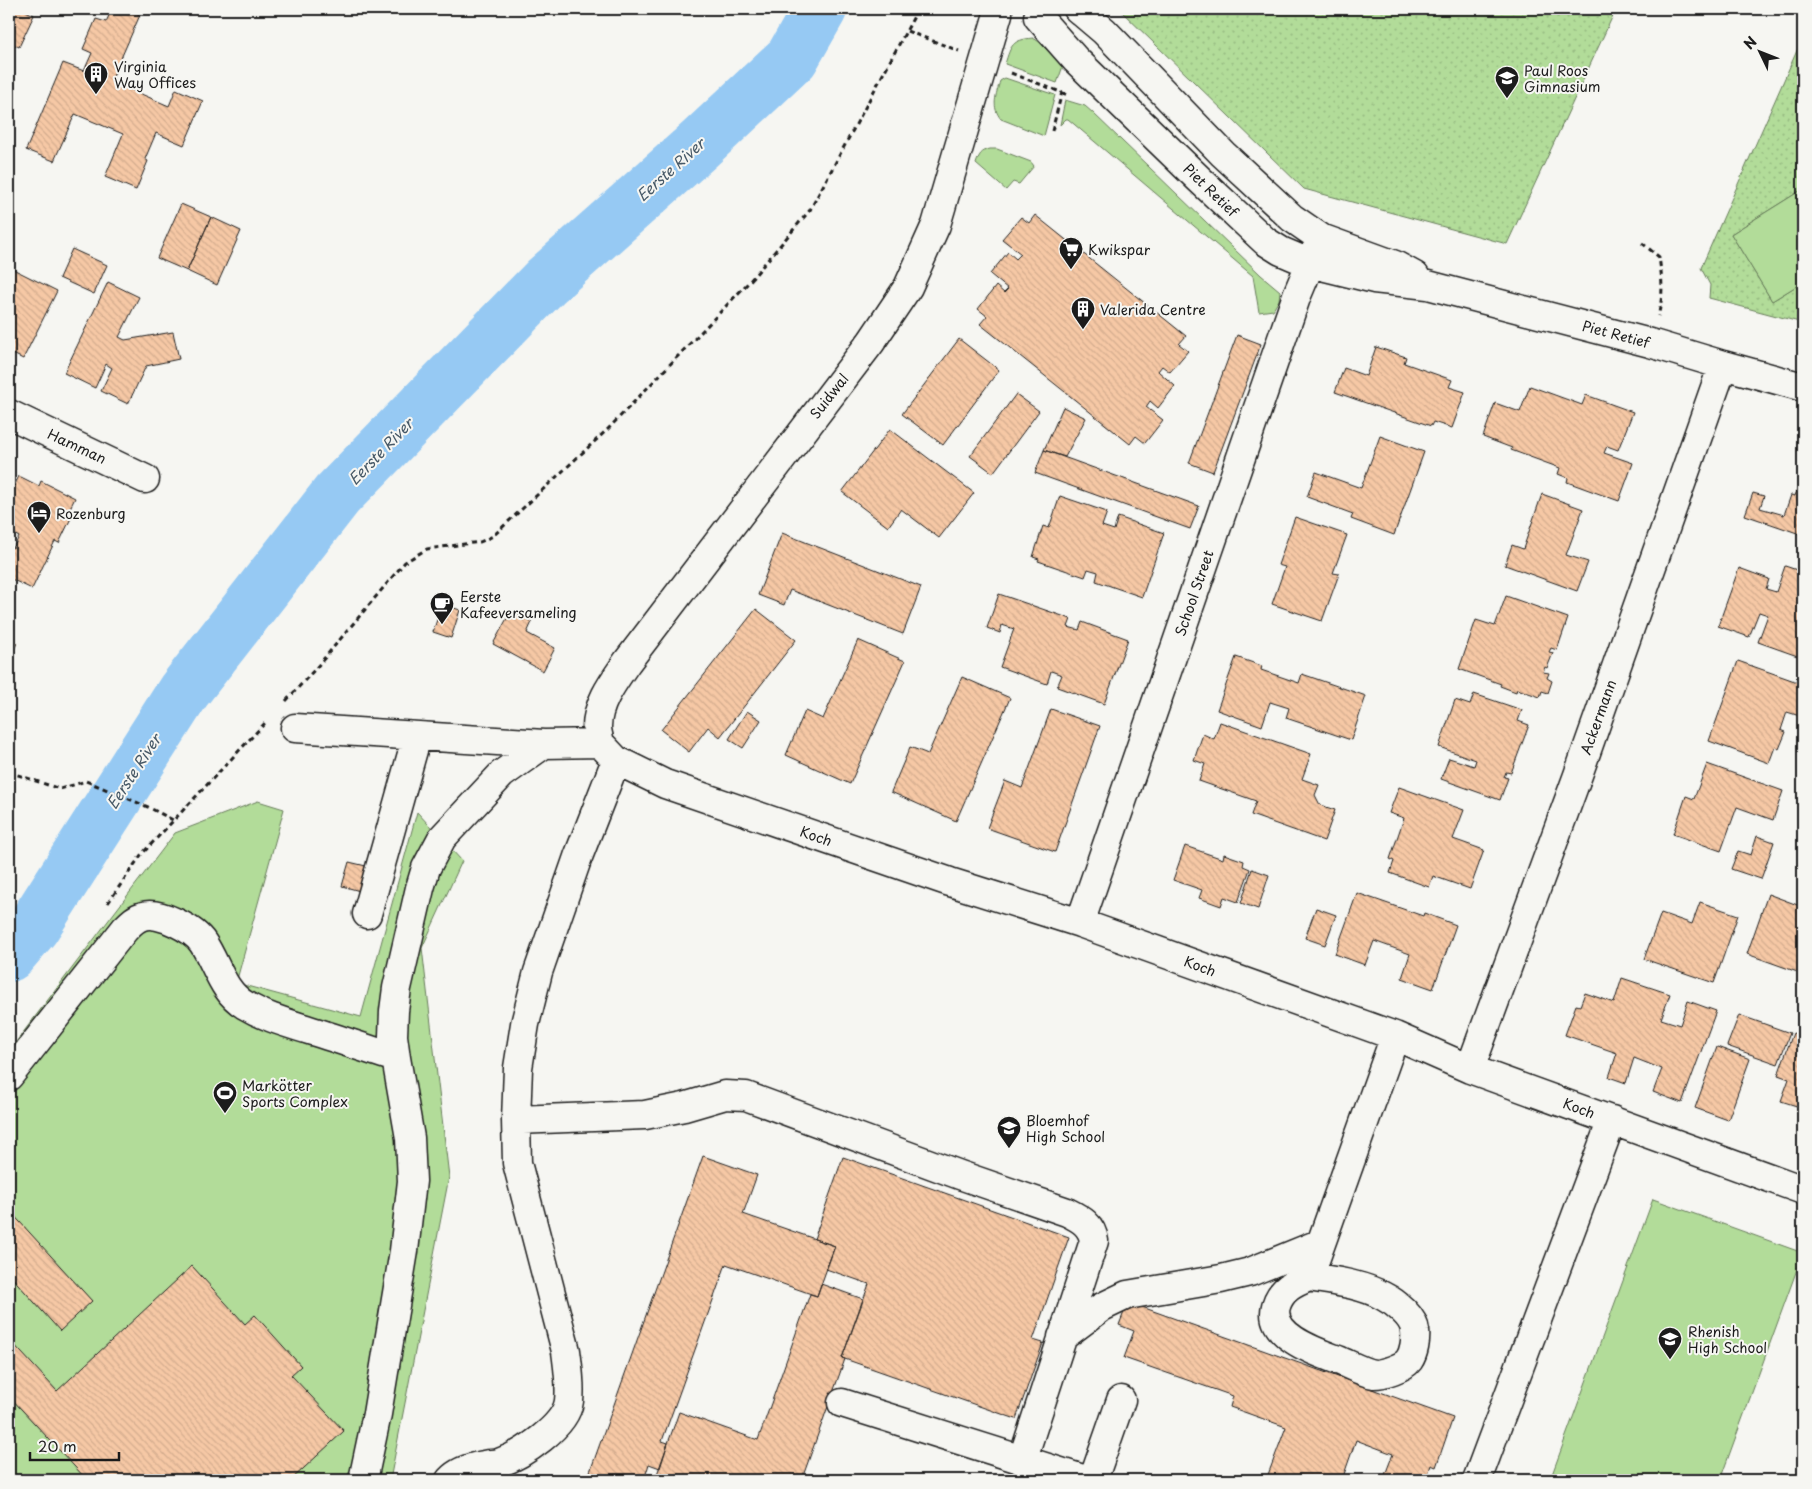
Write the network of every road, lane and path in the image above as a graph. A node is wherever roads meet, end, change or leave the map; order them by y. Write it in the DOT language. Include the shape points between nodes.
graph roads {
  1 [pos="918,9"];
  2 [pos="1078,9"];
  3 [pos="996,11"];
  4 [pos="1043,13"];
  5 [pos="907,31"];
  6 [pos="960,52"];
  7 [pos="1064,85"];
  8 [pos="1052,131"];
  9 [pos="1321,238"];
  10 [pos="1642,243"];
  11 [pos="1309,263"];
  12 [pos="1428,285"];
  13 [pos="1650,343"];
  14 [pos="1723,365"];
  15 [pos="1803,387"];
  16 [pos="9,414"];
  17 [pos="145,479"];
  18 [pos="284,703"];
  19 [pos="283,722"];
  20 [pos="417,736"];
  21 [pos="544,744"];
  22 [pos="608,751"];
  23 [pos="9,772"];
  24 [pos="367,914"];
  25 [pos="1080,923"];
  26 [pos="1395,1036"];
  27 [pos="396,1058"];
  28 [pos="1470,1069"];
  29 [pos="9,1076"];
  30 [pos="516,1120"];
  31 [pos="1612,1120"];
  32 [pos="1803,1190"];
  33 [pos="1321,1243"];
  34 [pos="1309,1277"];
  35 [pos="1062,1337"];
  36 [pos="1121,1400"];
  37 [pos="842,1403"];
  38 [pos="1022,1461"];
  39 [pos="500,1472"];
  40 [pos="363,1480"];
  41 [pos="450,1480"];
  42 [pos="1086,1480"];
  43 [pos="1093,1480"];
  44 [pos="1477,1480"];
  1 -- 5 [label="path"];
  2 -- 9 [label="street, Piet Retief" via="1244,173 1292,218"];
  3 -- 4 [label="street" via="1011,20 1024,21"];
  3 -- 22 [label="street, Suidwal" via="936,225 908,287 871,342 618,675 600,712 597,727"];
  4 -- 11 [label="street, Piet Retief" via="1076,60 1250,227 1273,246"];
  5 -- 6 [label="path"];
  5 -- 18 [label="path" via="810,210 750,282 608,429 493,536 480,542 428,549 405,562"];
  7 -- 8 [label="path"];
  9 -- 11 [label="street, School Street"];
  9 -- 12 [label="street, Piet Retief" via="1394,266"];
  10 -- 13 [label="path" via="1660,257 1663,286"];
  11 -- 12 [label="street, Piet Retief" via="1374,278"];
  11 -- 25 [label="street, School Street"];
  12 -- 13 [label="street, Piet Retief"];
  13 -- 14 [label="street, Piet Retief"];
  14 -- 15 [label="street, Piet Retief"];
  14 -- 28 [label="street, Ackermann"];
  16 -- 17 [label="street, Hamman"];
  19 -- 20 [label="street"];
  19 -- 23 [label="path" via="173,820 148,806 86,781 60,789"];
  20 -- 21 [label="street"];
  20 -- 24 [label="street"];
  21 -- 22 [label="street"];
  21 -- 27 [label="street" via="502,774 450,828 426,868 396,996"];
  22 -- 25 [label="street, Koch" via="674,787 940,879"];
  22 -- 30 [label="street" via="578,857 538,972 525,1024 518,1068"];
  25 -- 26 [label="street, Koch"];
  26 -- 28 [label="street, Koch"];
  26 -- 33 [label="street"];
  27 -- 29 [label="street" via="273,1018 243,1004 227,989 196,934 152,914 136,919 125,930"];
  27 -- 40 [label="street" via="410,1138 412,1181 404,1251"];
  28 -- 31 [label="street, Koch"];
  30 -- 35 [label="street" via="645,1115 725,1095 746,1096 1067,1212 1086,1224 1093,1233 1094,1241"];
  30 -- 39 [label="street" via="517,1163 566,1351 569,1403 561,1420 542,1440"];
  31 -- 32 [label="street, Koch"];
  31 -- 44 [label="street"];
  33 -- 34 [label="street"];
  33 -- 35 [label="street" via="1250,1272 1127,1295 1102,1307"];
  34 -- 34 [label="street" via="1363,1289 1383,1296 1397,1306 1410,1318 1416,1330 1415,1345 1408,1361 1390,1372 1373,1374 1320,1353 1280,1329 1274,1315 1278,1300 1290,1285"];
  35 -- 38 [label="street"];
  36 -- 43 [label="street"];
  37 -- 38 [label="street"];
  38 -- 42 [label="street"];
  39 -- 41 [label="street" via="483,1465 463,1471"];
}
